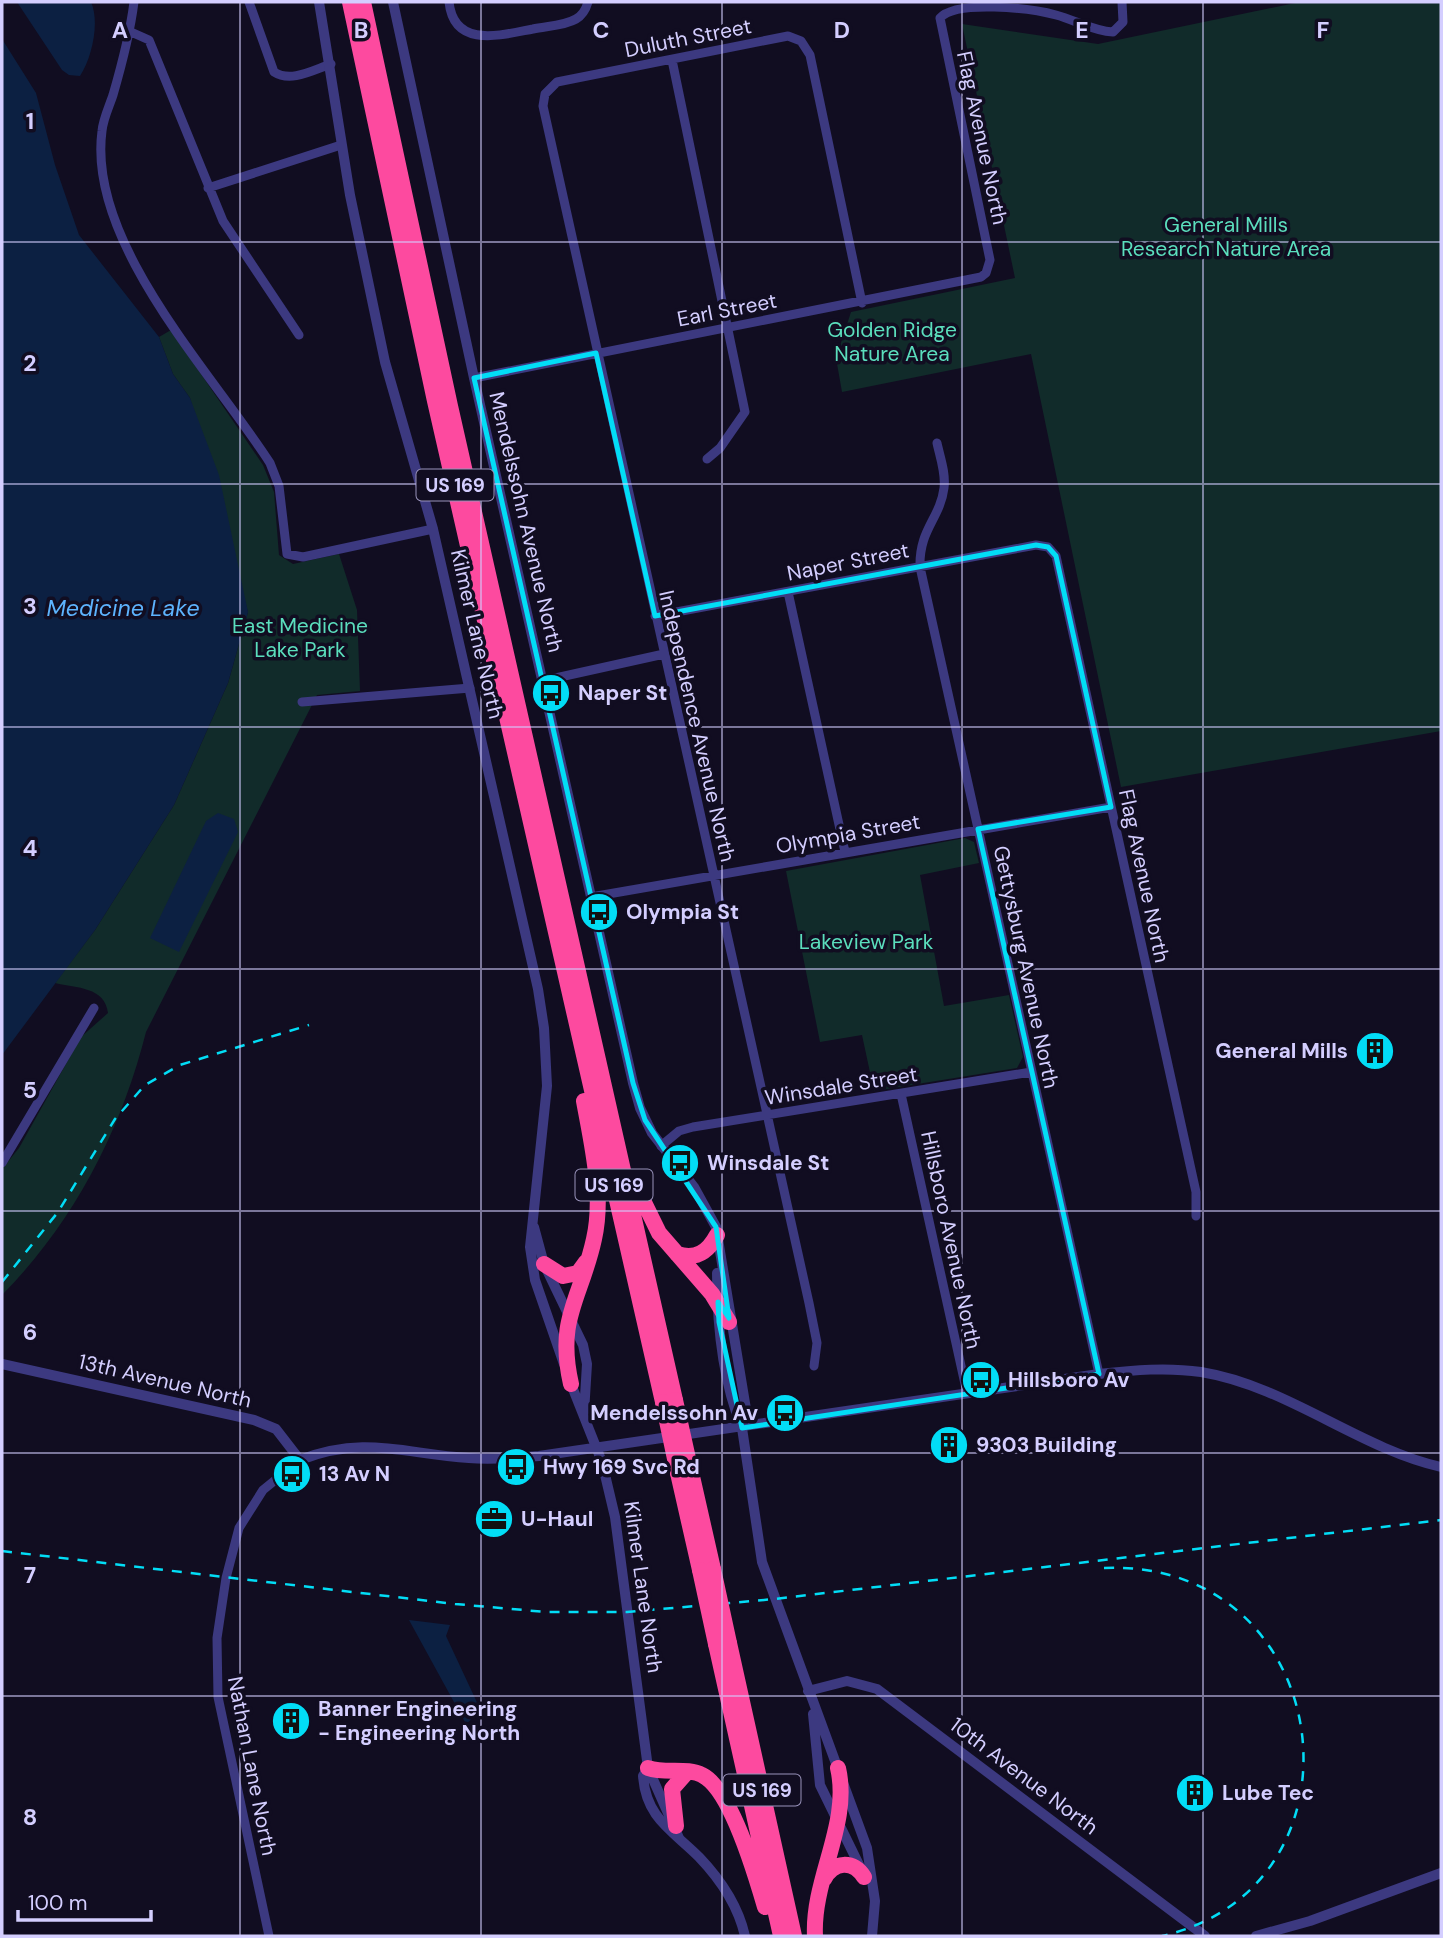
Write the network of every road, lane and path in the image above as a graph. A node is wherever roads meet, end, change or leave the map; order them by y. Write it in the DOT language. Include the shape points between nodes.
graph roads {
  1 [pos="134,2"];
  2 [pos="249,2"];
  3 [pos="319,2"];
  4 [pos="350,2"];
  5 [pos="363,2"];
  6 [pos="393,2"];
  7 [pos="449,2"];
  8 [pos="588,2"];
  9 [pos="1122,2"];
  10 [pos="131,32"];
  11 [pos="672,60"];
  12 [pos="331,64"];
  13 [pos="545,94"];
  14 [pos="341,145"];
  15 [pos="208,188"];
  16 [pos="986,273"];
  17 [pos="862,303"];
  18 [pos="728,328"];
  19 [pos="299,335"];
  20 [pos="596,353"];
  21 [pos="474,377"];
  22 [pos="937,443"];
  23 [pos="707,459"];
  24 [pos="433,529"];
  25 [pos="1048,547"];
  26 [pos="920,567"];
  27 [pos="788,592"];
  28 [pos="654,616"];
  29 [pos="664,654"];
  30 [pos="542,681"];
  31 [pos="470,688"];
  32 [pos="302,702"];
  33 [pos="1111,807"];
  34 [pos="978,830"];
  35 [pos="845,852"];
  36 [pos="713,876"];
  37 [pos="591,897"];
  38 [pos="564,967"];
  39 [pos="94,1008"];
  40 [pos="596,1051"];
  41 [pos="1031,1072"];
  42 [pos="901,1094"];
  43 [pos="768,1115"];
  44 [pos="661,1146"];
  45 [pos="2,1163"];
  46 [pos="1196,1216"];
  47 [pos="532,1218"];
  48 [pos="717,1235"];
  49 [pos="677,1254"];
  50 [pos="589,1257"];
  51 [pos="544,1264"];
  52 [pos="718,1302"];
  53 [pos="570,1315"];
  54 [pos="729,1322"];
  55 [pos="2,1364"];
  56 [pos="814,1366"];
  57 [pos="1099,1374"];
  58 [pos="571,1384"];
  59 [pos="967,1393"];
  60 [pos="669,1401"];
  61 [pos="584,1415"];
  62 [pos="742,1428"];
  63 [pos="596,1448"];
  64 [pos="300,1460"];
  65 [pos="1441,1467"];
  66 [pos="723,1644"];
  67 [pos="808,1691"];
  68 [pos="648,1768"];
  69 [pos="838,1768"];
  70 [pos="687,1772"];
  71 [pos="836,1821"];
  72 [pos="678,1832"];
  73 [pos="1441,1873"];
  74 [pos="864,1878"];
  75 [pos="819,1887"];
  76 [pos="269,1936"];
  77 [pos="745,1936"];
  78 [pos="773,1936"];
  79 [pos="781,1936"];
  80 [pos="794,1936"];
  81 [pos="815,1936"];
  82 [pos="871,1936"];
  83 [pos="1205,1936"];
  84 [pos="1256,1936"];
  1 -- 10 [label="street"];
  2 -- 12 [label="street" via="274,72 283,78"];
  3 -- 12 [label="street, Kilmer Lane North"];
  4 -- 38 [label="highway, US 169"];
  5 -- 40 [label="highway, US 169"];
  6 -- 21 [label="street, Mendelssohn Avenue North"];
  7 -- 8 [label="street" via="463,30 486,38 569,22 583,13"];
  9 -- 16 [label="street, Flag Avenue North" via="1123,22 1113,32 1027,9 967,5 944,11 940,18 990,260"];
  10 -- 15 [label="street" via="149,40 154,50"];
  10 -- 24 [label="street" via="102,129 101,160 107,190 131,256 154,299 270,463 279,486 285,548 292,557 303,556"];
  11 -- 13 [label="street, Duluth Street" via="557,82"];
  11 -- 17 [label="street, Duluth Street" via="788,36 801,41 810,55"];
  11 -- 18 [label="street"];
  12 -- 14 [label="street, Kilmer Lane North"];
  13 -- 20 [label="street, Independence Avenue North" via="543,106"];
  14 -- 15 [label="street"];
  14 -- 24 [label="street, Kilmer Lane North" via="385,362"];
  15 -- 19 [label="street" via="223,221"];
  16 -- 17 [label="street, Earl Street"];
  17 -- 18 [label="street, Earl Street"];
  18 -- 20 [label="street, Earl Street"];
  18 -- 23 [label="street" via="746,412"];
  20 -- 21 [label="street, Earl Street"];
  20 -- 28 [label="street, Independence Avenue North"];
  21 -- 30 [label="street, Mendelssohn Avenue North"];
  22 -- 26 [label="street, Gettysburg Avenue North" via="945,486 925,531"];
  24 -- 31 [label="street, Kilmer Lane North"];
  25 -- 26 [label="street, Naper Street" via="1036,545"];
  25 -- 33 [label="street, Flag Avenue North" via="1056,556"];
  26 -- 27 [label="street, Naper Street"];
  26 -- 34 [label="street, Gettysburg Avenue North"];
  27 -- 28 [label="street, Naper Street"];
  27 -- 35 [label="street"];
  28 -- 29 [label="street, Independence Avenue North"];
  29 -- 30 [label="street"];
  29 -- 36 [label="street, Independence Avenue North"];
  30 -- 37 [label="street, Mendelssohn Avenue North"];
  31 -- 32 [label="street"];
  31 -- 47 [label="street, Kilmer Lane North" via="544,1021 545,1124"];
  33 -- 34 [label="street, Olympia Street"];
  33 -- 46 [label="street, Flag Avenue North" via="1196,1192"];
  34 -- 35 [label="street, Olympia Street"];
  34 -- 41 [label="street, Gettysburg Avenue North"];
  35 -- 36 [label="street, Olympia Street"];
  36 -- 37 [label="street, Olympia Street"];
  36 -- 43 [label="street, Independence Avenue North"];
  37 -- 44 [label="street, Mendelssohn Avenue North" via="640,1108"];
  38 -- 50 [label="highway" via="597,1194 597,1223"];
  38 -- 60 [label="highway, US 169"];
  39 -- 45 [label="street"];
  40 -- 49 [label="highway" via="642,1202"];
  40 -- 60 [label="highway, US 169"];
  41 -- 42 [label="street, Winsdale Street"];
  41 -- 57 [label="street, Gettysburg Avenue North"];
  42 -- 43 [label="street, Winsdale Street"];
  42 -- 59 [label="street, Hillsboro Avenue North"];
  43 -- 44 [label="street, Winsdale Street" via="679,1131"];
  43 -- 56 [label="street, Independence Avenue North" via="817,1343"];
  44 -- 48 [label="street, Mendelssohn Avenue North" via="704,1201"];
  47 -- 51 [label="street, Kilmer Lane North"];
  47 -- 58 [label="street, Kilmer Lane North" via="535,1280"];
  48 -- 49 [label="highway" via="698,1255"];
  48 -- 52 [label="street, Mendelssohn Avenue North"];
  48 -- 54 [label="street, Mendelssohn Avenue North"];
  49 -- 52 [label="highway"];
  50 -- 51 [label="highway" via="573,1275 557,1275"];
  50 -- 53 [label="highway"];
  51 -- 53 [label="street, Kilmer Lane North"];
  52 -- 54 [label="highway"];
  52 -- 62 [label="street, Mendelssohn Avenue North" via="734,1408"];
  53 -- 58 [label="highway" via="565,1348"];
  53 -- 61 [label="street, Kilmer Lane North" via="586,1354"];
  54 -- 62 [label="street, Mendelssohn Avenue North" via="746,1409"];
  55 -- 64 [label="street, 13th Avenue North" via="254,1420 276,1429"];
  57 -- 59 [label="street"];
  57 -- 65 [label="street" via="1153,1369 1227,1378"];
  58 -- 61 [label="street, Kilmer Lane North"];
  59 -- 62 [label="street"];
  60 -- 66 [label="highway, US 169, bridge"];
  61 -- 63 [label="street, Kilmer Lane North"];
  62 -- 63 [label="street"];
  62 -- 67 [label="street, Mendelssohn Avenue North" via="760,1557"];
  63 -- 64 [label="street" via="470,1458 358,1446"];
  63 -- 68 [label="street, Kilmer Lane North" via="615,1517"];
  64 -- 76 [label="street, Nathan Lane North" via="263,1490 239,1528 218,1638 218,1697"];
  66 -- 79 [label="highway, US 169"];
  66 -- 80 [label="highway, US 169"];
  67 -- 69 [label="street, Mendelssohn Avenue North"];
  67 -- 71 [label="street, Mendelssohn Avenue North" via="816,1727 818,1777"];
  67 -- 83 [label="street, 10th Avenue North" via="847,1681 877,1689"];
  68 -- 70 [label="highway"];
  68 -- 72 [label="street, Kilmer Lane North" via="643,1776 648,1801 667,1831"];
  69 -- 71 [label="highway" via="842,1797"];
  69 -- 82 [label="street, Mendelssohn Avenue North" via="869,1857 875,1901"];
  70 -- 72 [label="highway" via="672,1789"];
  70 -- 78 [label="highway" via="710,1780 740,1832"];
  71 -- 74 [label="street, Mendelssohn Avenue North"];
  71 -- 75 [label="highway"];
  72 -- 77 [label="street, Kilmer Lane North" via="723,1885"];
  73 -- 84 [label="street"];
  74 -- 75 [label="highway" via="855,1867 841,1864 831,1868"];
  74 -- 82 [label="street, Mendelssohn Avenue North"];
  75 -- 81 [label="highway"];
}
